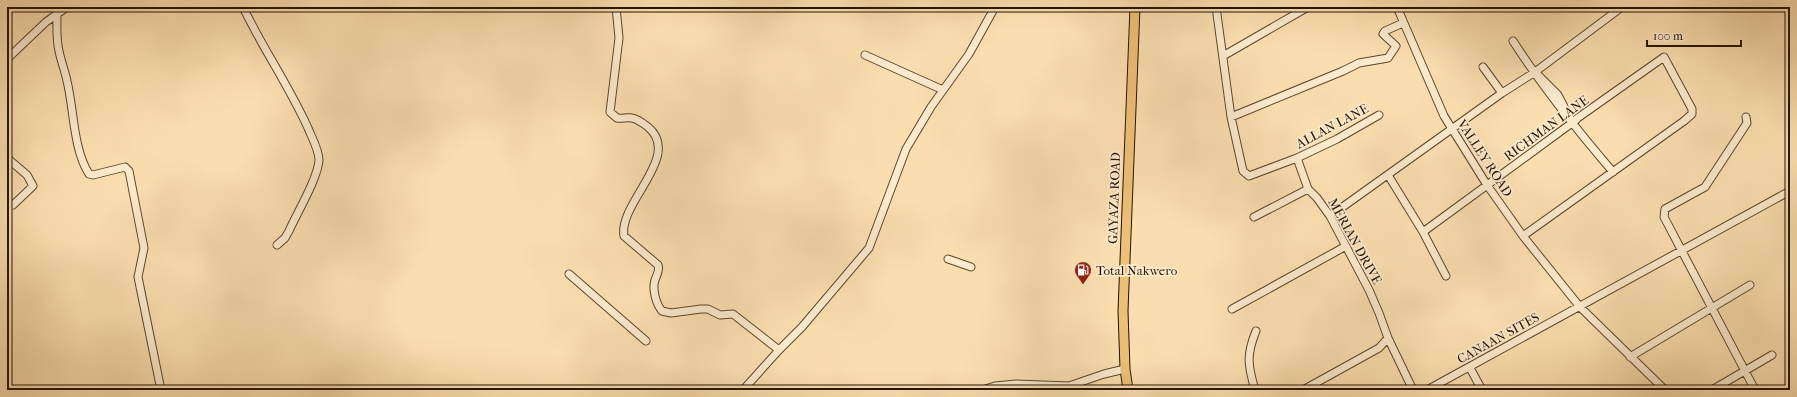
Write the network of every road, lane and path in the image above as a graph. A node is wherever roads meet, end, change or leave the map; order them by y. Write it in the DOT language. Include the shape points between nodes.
graph roads {
  1 [pos="67,7"];
  2 [pos="243,7"];
  3 [pos="616,7"];
  4 [pos="995,7"];
  5 [pos="1135,7"];
  6 [pos="1216,7"];
  7 [pos="1308,7"];
  8 [pos="1397,7"];
  9 [pos="1622,7"];
  10 [pos="1786,7"];
  11 [pos="1790,12"];
  12 [pos="57,14"];
  13 [pos="1403,23"];
  14 [pos="1513,41"];
  15 [pos="865,55"];
  16 [pos="1223,56"];
  17 [pos="1664,57"];
  18 [pos="7,60"];
  19 [pos="1483,67"];
  20 [pos="1535,73"];
  21 [pos="943,90"];
  22 [pos="1502,93"];
  23 [pos="1379,115"];
  24 [pos="1231,117"];
  25 [pos="1746,117"];
  26 [pos="1571,124"];
  27 [pos="1452,130"];
  28 [pos="7,158"];
  29 [pos="1297,158"];
  30 [pos="1613,172"];
  31 [pos="1388,175"];
  32 [pos="1487,185"];
  33 [pos="1308,189"];
  34 [pos="1790,191"];
  35 [pos="13,205"];
  36 [pos="1330,216"];
  37 [pos="1254,217"];
  38 [pos="1423,232"];
  39 [pos="1523,236"];
  40 [pos="277,245"];
  41 [pos="1346,246"];
  42 [pos="1681,251"];
  43 [pos="948,259"];
  44 [pos="971,267"];
  45 [pos="569,274"];
  46 [pos="1446,276"];
  47 [pos="1750,285"];
  48 [pos="1580,307"];
  49 [pos="1712,308"];
  50 [pos="1232,309"];
  51 [pos="1256,331"];
  52 [pos="1388,338"];
  53 [pos="646,341"];
  54 [pos="779,350"];
  55 [pos="1772,355"];
  56 [pos="1630,357"];
  57 [pos="1470,368"];
  58 [pos="1125,369"];
  59 [pos="1745,372"];
  60 [pos="161,390"];
  61 [pos="743,390"];
  62 [pos="982,390"];
  63 [pos="1128,390"];
  64 [pos="1255,390"];
  65 [pos="1303,390"];
  66 [pos="1413,390"];
  67 [pos="1427,390"];
  68 [pos="1482,390"];
  69 [pos="1665,390"];
  70 [pos="1712,390"];
  71 [pos="1755,390"];
  1 -- 12 [label="street"];
  2 -- 40 [label="street" via="295,99 319,159 286,238"];
  3 -- 54 [label="street" via="619,38 610,112 615,118 632,117 651,129 659,148 655,164 626,217 624,236 658,264 654,290 662,311 671,313 708,309 720,315 733,314"];
  4 -- 21 [label="street" via="969,54"];
  5 -- 58 [label="main road, GAYAZA ROAD" via="1123,311"];
  6 -- 16 [label="street"];
  7 -- 16 [label="street"];
  8 -- 13 [label="street, VALLEY ROAD"];
  9 -- 20 [label="street"];
  10 -- 11 [label="street"];
  12 -- 18 [label="street"];
  12 -- 60 [label="street" via="59,51 68,81 85,167 89,174 93,175 125,167 129,171 144,248 138,277"];
  13 -- 24 [label="street" via="1383,34 1396,46 1388,58 1359,63"];
  13 -- 27 [label="street, VALLEY ROAD" via="1434,96"];
  14 -- 20 [label="street"];
  15 -- 21 [label="street"];
  16 -- 24 [label="street"];
  17 -- 20 [label="street" via="1572,122 1558,95"];
  17 -- 26 [label="street, RICHMAN LANE"];
  17 -- 30 [label="street" via="1692,109 1692,114"];
  19 -- 22 [label="street"];
  20 -- 22 [label="street"];
  20 -- 26 [label="street"];
  21 -- 54 [label="street" via="917,127 906,149 869,248 802,327"];
  22 -- 27 [label="street"];
  23 -- 29 [label="street, ALLAN LANE"];
  24 -- 29 [label="street" via="1245,174 1249,176"];
  25 -- 42 [label="street" via="1748,123 1705,187 1665,209 1664,217"];
  26 -- 30 [label="street"];
  26 -- 32 [label="street, RICHMAN LANE"];
  27 -- 31 [label="street"];
  27 -- 32 [label="street, VALLEY ROAD"];
  28 -- 35 [label="street" via="30,179 33,186"];
  29 -- 33 [label="street, MERIAN DRIVE"];
  30 -- 39 [label="street"];
  31 -- 36 [label="street"];
  31 -- 38 [label="street"];
  32 -- 38 [label="street, RICHMAN LANE"];
  32 -- 39 [label="street, VALLEY ROAD"];
  33 -- 36 [label="street, MERIAN DRIVE"];
  33 -- 37 [label="street"];
  34 -- 42 [label="street, CANAAN SITES"];
  36 -- 41 [label="street, MERIAN DRIVE"];
  38 -- 46 [label="street"];
  39 -- 48 [label="street, VALLEY ROAD"];
  41 -- 50 [label="street"];
  41 -- 52 [label="street, MERIAN DRIVE" via="1379,313"];
  42 -- 48 [label="street, CANAAN SITES"];
  42 -- 49 [label="street"];
  43 -- 44 [label="street"];
  45 -- 53 [label="street"];
  47 -- 49 [label="street"];
  48 -- 56 [label="street, VALLEY ROAD"];
  48 -- 57 [label="street, CANAAN SITES"];
  49 -- 56 [label="street"];
  49 -- 59 [label="street"];
  51 -- 64 [label="street" via="1250,346 1249,369"];
  52 -- 65 [label="street" via="1379,348"];
  52 -- 66 [label="street, MERIAN DRIVE"];
  54 -- 61 [label="street"];
  55 -- 59 [label="street"];
  56 -- 69 [label="street, VALLEY ROAD"];
  57 -- 67 [label="street, CANAAN SITES"];
  57 -- 68 [label="street"];
  58 -- 62 [label="street" via="1069,386 1016,384"];
  58 -- 63 [label="main road, GAYAZA ROAD"];
  59 -- 70 [label="street"];
  59 -- 71 [label="street"];
}
